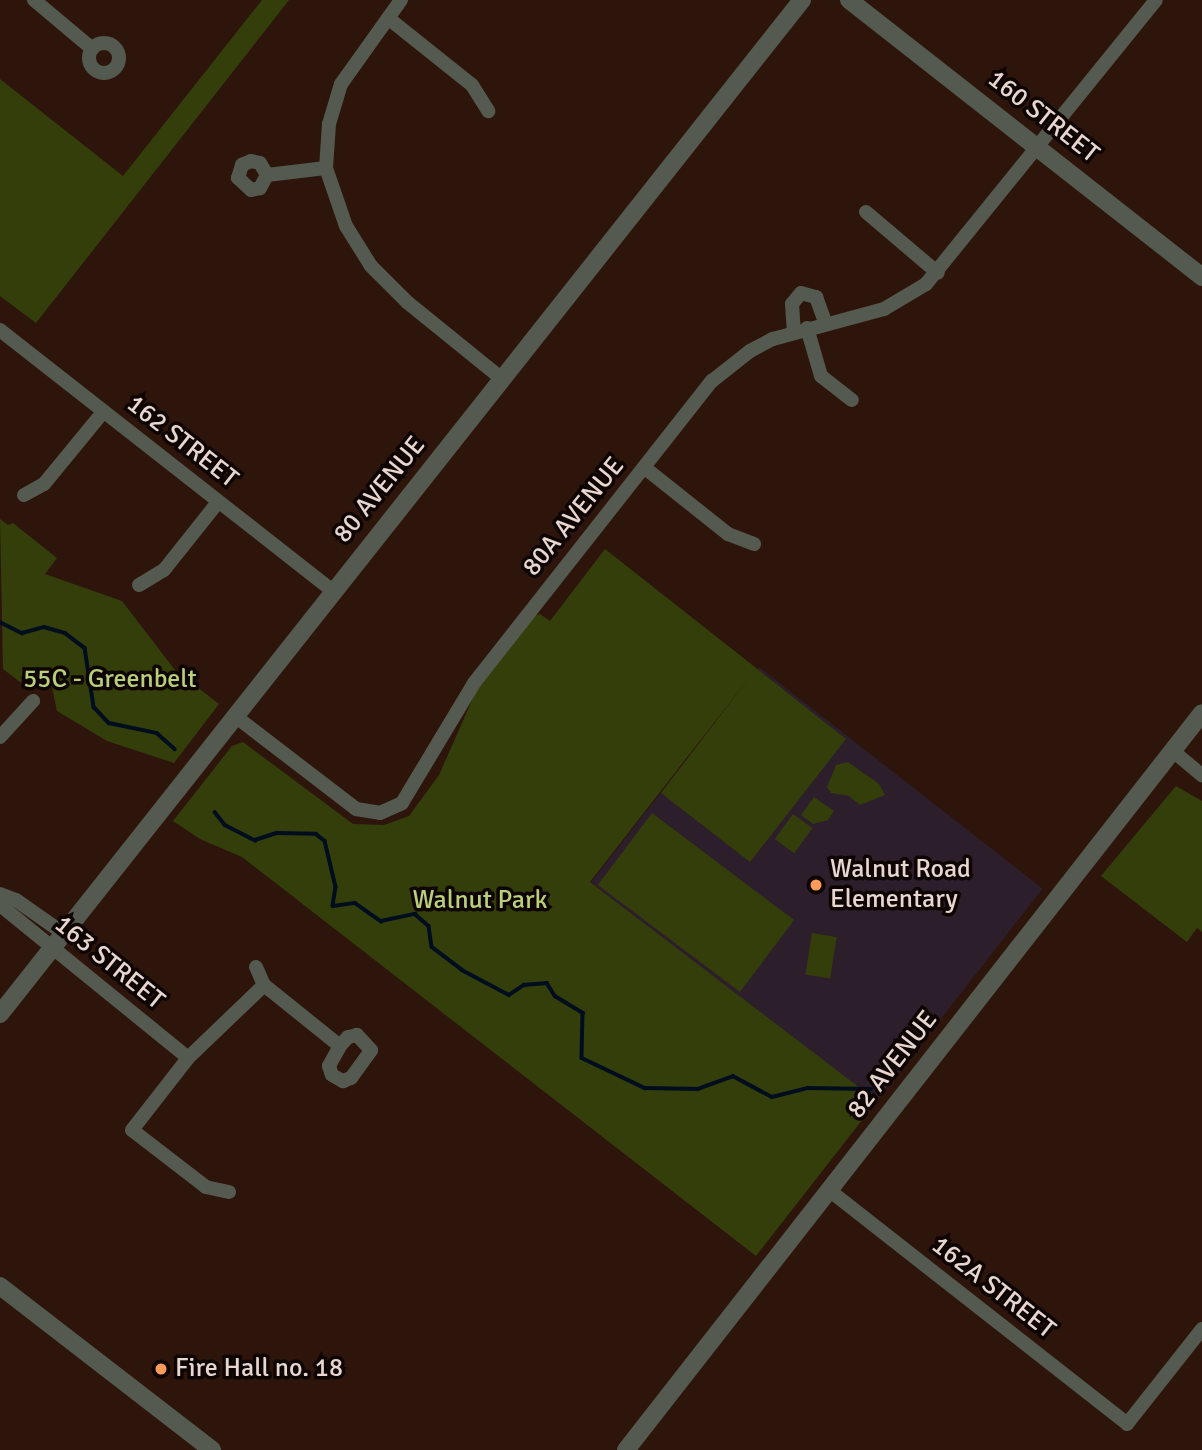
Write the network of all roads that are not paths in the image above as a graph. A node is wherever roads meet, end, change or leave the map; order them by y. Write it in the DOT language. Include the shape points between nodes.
graph roads {
  1 [pos="34,0"];
  2 [pos="401,0"];
  3 [pos="802,0"];
  4 [pos="849,0"];
  5 [pos="1156,0"];
  6 [pos="388,18"];
  7 [pos="90,47"];
  8 [pos="488,111"];
  9 [pos="1039,146"];
  10 [pos="326,168"];
  11 [pos="267,175"];
  12 [pos="866,212"];
  13 [pos="938,273"];
  14 [pos="1202,277"];
  15 [pos="826,324"];
  16 [pos="0,330"];
  17 [pos="801,330"];
  18 [pos="502,379"];
  19 [pos="852,400"];
  20 [pos="104,411"];
  21 [pos="645,468"];
  22 [pos="24,495"];
  23 [pos="218,502"];
  24 [pos="754,544"];
  25 [pos="139,585"];
  26 [pos="333,592"];
  27 [pos="33,701"];
  28 [pos="1202,713"];
  29 [pos="235,716"];
  30 [pos="0,737"];
  31 [pos="1173,751"];
  32 [pos="1202,775"];
  33 [pos="0,894"];
  34 [pos="0,905"];
  35 [pos="64,933"];
  36 [pos="51,949"];
  37 [pos="256,967"];
  38 [pos="264,985"];
  39 [pos="0,1014"];
  40 [pos="340,1046"];
  41 [pos="188,1058"];
  42 [pos="829,1191"];
  43 [pos="229,1192"];
  44 [pos="0,1286"];
  45 [pos="1202,1329"];
  46 [pos="212,1450"];
  47 [pos="626,1450"];
  1 -- 7 [label="street"];
  2 -- 6 [label="street"];
  3 -- 18 [label="street, 80 AVENUE"];
  4 -- 9 [label="street, 160 STREET"];
  5 -- 9 [label="street, 80A AVENUE"];
  6 -- 8 [label="street" via="472,85"];
  6 -- 10 [label="street" via="341,84 331,112"];
  9 -- 13 [label="street, 80A AVENUE"];
  9 -- 14 [label="street, 160 STREET"];
  10 -- 11 [label="street"];
  10 -- 18 [label="street" via="346,226 371,265 407,302"];
  12 -- 13 [label="street"];
  13 -- 15 [label="street, 80A AVENUE" via="891,306"];
  15 -- 17 [label="street, 80A AVENUE"];
  15 -- 17 [label="street" via="816,296 801,293 792,304"];
  16 -- 20 [label="street, 162 STREET"];
  17 -- 19 [label="street" via="821,376"];
  17 -- 21 [label="street, 80A AVENUE" via="750,351 727,367"];
  18 -- 26 [label="street, 80 AVENUE"];
  20 -- 22 [label="street" via="44,484"];
  20 -- 23 [label="street, 162 STREET"];
  21 -- 24 [label="street" via="728,534"];
  21 -- 29 [label="street, 80A AVENUE" via="481,674 402,803 380,813 363,812 345,803"];
  23 -- 25 [label="street" via="164,570"];
  23 -- 26 [label="street, 162 STREET"];
  26 -- 29 [label="street, 80 AVENUE"];
  27 -- 30 [label="street"];
  28 -- 31 [label="street, 82 AVENUE"];
  29 -- 35 [label="street, 80 AVENUE"];
  31 -- 32 [label="street"];
  31 -- 42 [label="street, 82 AVENUE"];
  33 -- 35 [label="street, 163 STREET"];
  34 -- 36 [label="street, 163 STREET"];
  35 -- 36 [label="street, 80 AVENUE"];
  36 -- 39 [label="street, 80 AVENUE"];
  36 -- 41 [label="street, 163 STREET"];
  37 -- 38 [label="street"];
  38 -- 40 [label="street"];
  38 -- 41 [label="street"];
  41 -- 43 [label="street" via="132,1130 206,1187"];
  42 -- 45 [label="street, 162A STREET" via="1127,1424"];
  42 -- 47 [label="street, 82 AVENUE"];
  44 -- 46 [label="street"];
}
